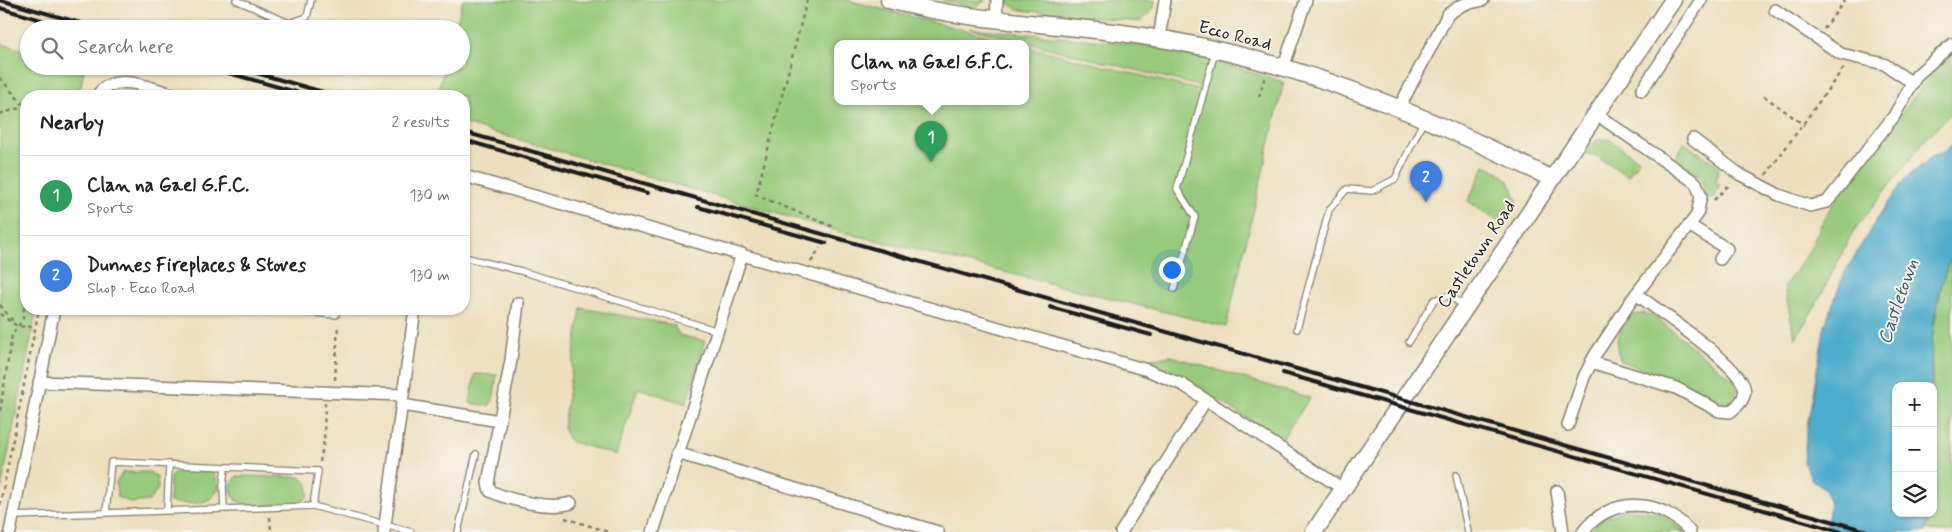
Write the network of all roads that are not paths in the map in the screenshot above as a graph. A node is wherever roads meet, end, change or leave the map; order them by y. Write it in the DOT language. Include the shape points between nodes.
graph roads {
  1 [pos="236,0"];
  2 [pos="311,0"];
  3 [pos="889,0"];
  4 [pos="997,0"];
  5 [pos="1165,0"];
  6 [pos="1306,0"];
  7 [pos="1483,0"];
  8 [pos="1674,0"];
  9 [pos="1701,0"];
  10 [pos="1462,2"];
  11 [pos="1775,10"];
  12 [pos="282,20"];
  13 [pos="298,20"];
  14 [pos="996,20"];
  15 [pos="1159,39"];
  16 [pos="1952,44"];
  17 [pos="1216,50"];
  18 [pos="1276,66"];
  19 [pos="1913,83"];
  20 [pos="101,90"];
  21 [pos="154,90"];
  22 [pos="1642,90"];
  23 [pos="1398,108"];
  24 [pos="1596,114"];
  25 [pos="1425,119"];
  26 [pos="1693,139"];
  27 [pos="470,178"];
  28 [pos="1552,179"];
  29 [pos="1689,225"];
  30 [pos="742,254"];
  31 [pos="470,258"];
  32 [pos="1720,259"];
  33 [pos="1174,290"];
  34 [pos="1636,294"];
  35 [pos="518,303"];
  36 [pos="1466,306"];
  37 [pos="53,315"];
  38 [pos="414,315"];
  39 [pos="1297,329"];
  40 [pos="718,331"];
  41 [pos="1409,342"];
  42 [pos="1591,362"];
  43 [pos="38,382"];
  44 [pos="402,400"];
  45 [pos="1206,400"];
  46 [pos="500,420"];
  47 [pos="1568,425"];
  48 [pos="677,453"];
  49 [pos="476,454"];
  50 [pos="169,464"];
  51 [pos="225,467"];
  52 [pos="1456,475"];
  53 [pos="1343,489"];
  54 [pos="1556,491"];
  55 [pos="571,503"];
  56 [pos="312,506"];
  57 [pos="224,509"];
  58 [pos="167,511"];
  59 [pos="106,513"];
  60 [pos="13,516"];
  61 [pos="384,529"];
  62 [pos="10,532"];
  63 [pos="411,532"];
  64 [pos="458,532"];
  65 [pos="653,532"];
  66 [pos="938,532"];
  67 [pos="1121,532"];
  68 [pos="1314,532"];
  69 [pos="1468,532"];
  70 [pos="1563,532"];
  71 [pos="1583,532"];
  72 [pos="1690,532"];
  1 -- 12 [label="lane"];
  2 -- 13 [label="lane" via="307,17"];
  3 -- 14 [label="street, Ecco Road"];
  4 -- 14 [label="street"];
  5 -- 15 [label="street"];
  6 -- 18 [label="street"];
  7 -- 10 [label="street"];
  8 -- 24 [label="street, Castletown Road"];
  9 -- 22 [label="street"];
  10 -- 23 [label="street" via="1448,14"];
  11 -- 19 [label="street" via="1841,54 1884,64"];
  14 -- 15 [label="street, Ecco Road"];
  15 -- 17 [label="street, Ecco Road"];
  16 -- 19 [label="street" via="1931,61"];
  17 -- 18 [label="street, Ecco Road"];
  17 -- 33 [label="lane" via="1177,189 1195,218"];
  18 -- 23 [label="street, Ecco Road" via="1319,78"];
  19 -- 26 [label="street" via="1894,116 1827,202 1810,206 1779,195 1739,174"];
  20 -- 21 [label="street" via="110,84 125,83"];
  23 -- 25 [label="street, Ecco Road"];
  24 -- 28 [label="street, Castletown Road"];
  24 -- 29 [label="street" via="1696,183 1701,196 1697,214"];
  25 -- 28 [label="street, Ecco Road"];
  25 -- 39 [label="lane" via="1394,179 1372,191 1347,189 1329,210"];
  27 -- 30 [label="street"];
  28 -- 36 [label="street, Castletown Road"];
  29 -- 32 [label="street" via="1727,249"];
  29 -- 34 [label="street"];
  30 -- 40 [label="street"];
  30 -- 45 [label="street" via="1147,370 1183,385"];
  31 -- 40 [label="lane"];
  34 -- 42 [label="street"];
  34 -- 42 [label="street" via="1726,364 1745,389 1741,403 1730,412 1719,410 1676,388"];
  35 -- 46 [label="street"];
  36 -- 41 [label="lane" via="1448,296 1434,300"];
  36 -- 53 [label="street, Castletown Road"];
  37 -- 43 [label="street"];
  38 -- 44 [label="street"];
  40 -- 48 [label="street"];
  42 -- 47 [label="street"];
  43 -- 44 [label="street"];
  43 -- 60 [label="street"];
  44 -- 46 [label="street"];
  44 -- 61 [label="street"];
  45 -- 53 [label="street"];
  45 -- 67 [label="street"];
  46 -- 55 [label="street" via="490,462 490,491 553,506"];
  48 -- 65 [label="street"];
  48 -- 66 [label="street"];
  49 -- 64 [label="lane"];
  50 -- 51 [label="lane"];
  50 -- 58 [label="lane"];
  50 -- 59 [label="lane" via="111,462"];
  51 -- 56 [label="lane" via="318,471"];
  51 -- 57 [label="lane"];
  52 -- 69 [label="lane"];
  53 -- 68 [label="street, Castletown Road"];
  54 -- 70 [label="street"];
  56 -- 57 [label="lane"];
  56 -- 61 [label="lane"];
  57 -- 58 [label="lane"];
  58 -- 59 [label="lane"];
  59 -- 60 [label="lane"];
  60 -- 62 [label="street"];
  61 -- 63 [label="lane"];
  71 -- 72 [label="street" via="1606,512 1635,504 1660,508 1673,515"];
}
